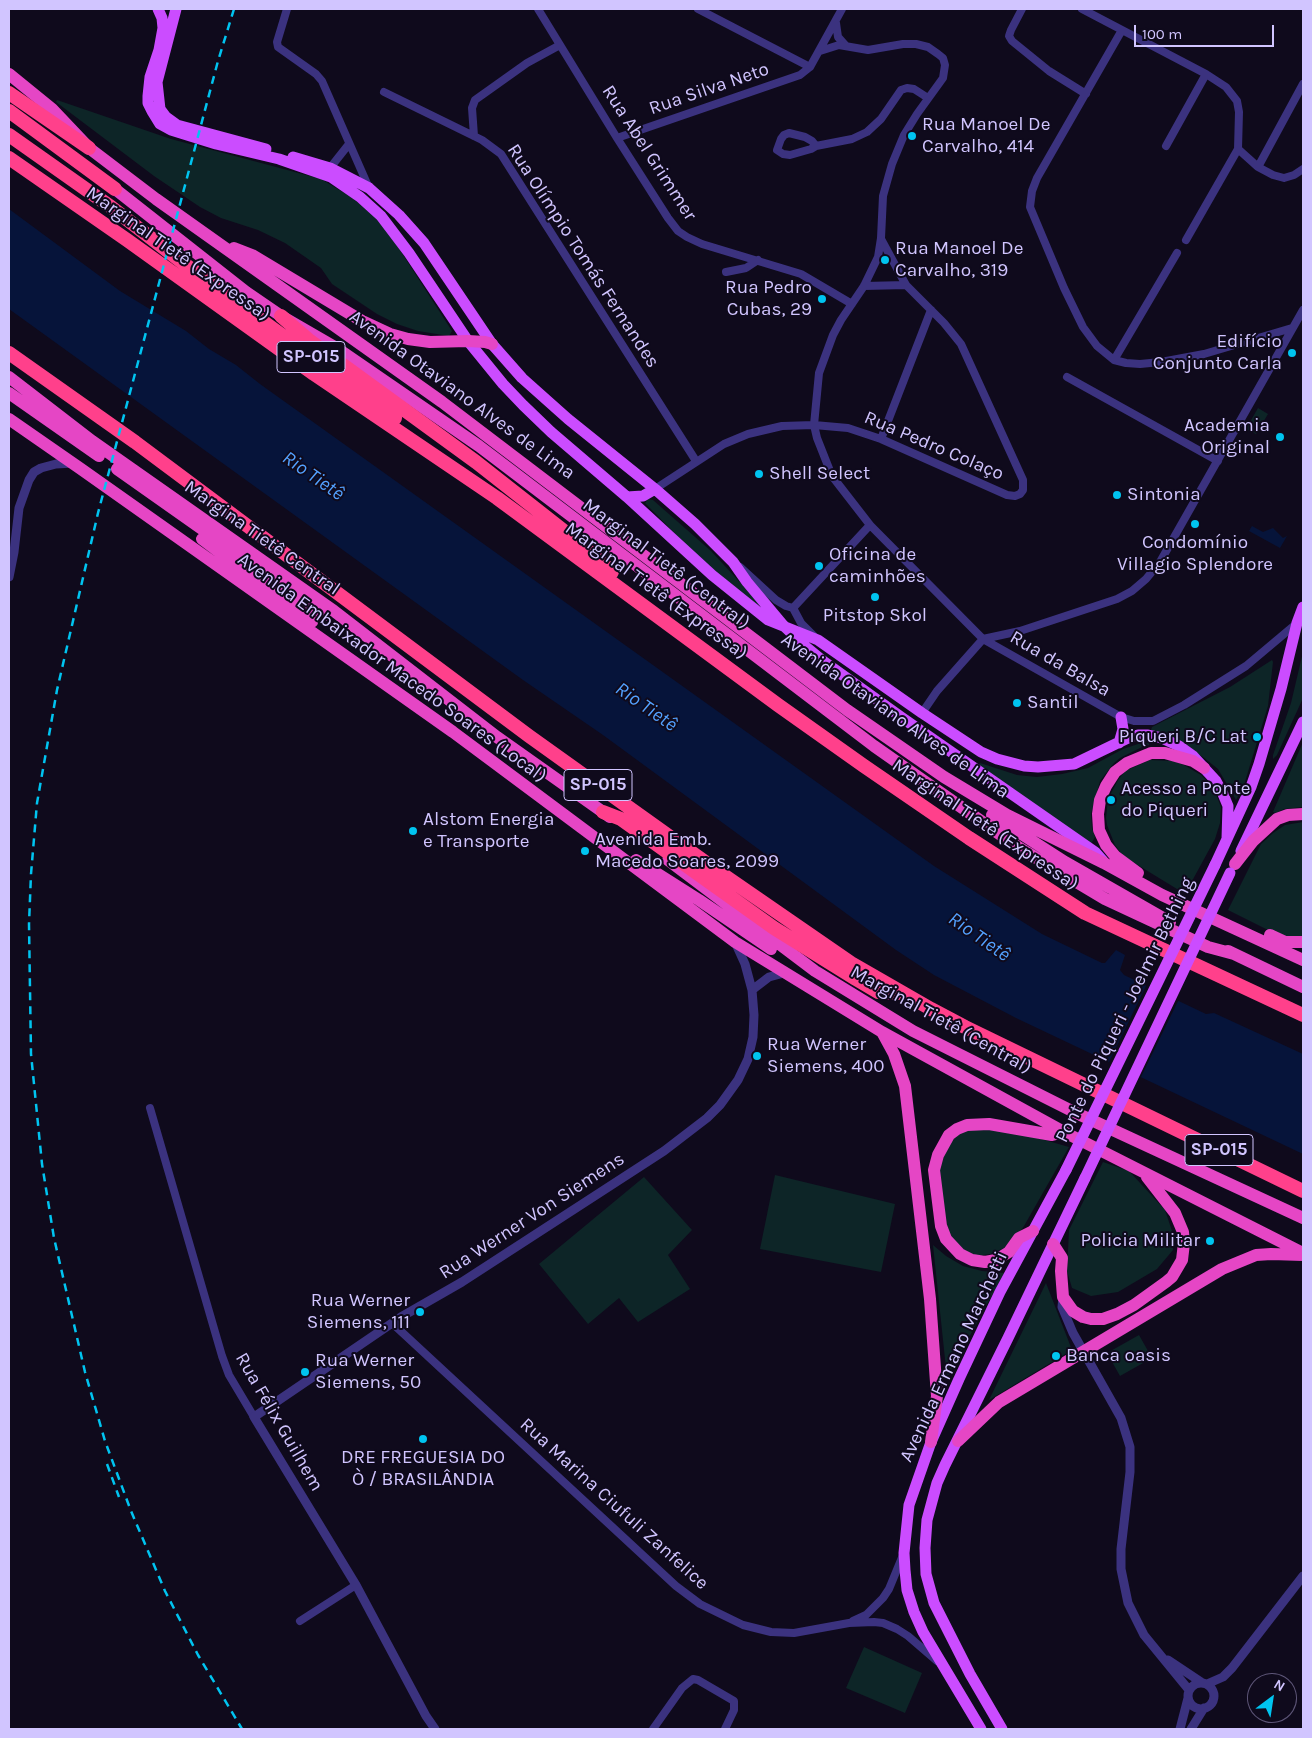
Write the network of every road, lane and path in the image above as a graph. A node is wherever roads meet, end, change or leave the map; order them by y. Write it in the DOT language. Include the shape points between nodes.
graph roads {
  1 [pos="287,9"];
  2 [pos="538,9"];
  3 [pos="698,9"];
  4 [pos="842,9"];
  5 [pos="1022,9"];
  6 [pos="1082,9"];
  7 [pos="169,15"];
  8 [pos="836,21"];
  9 [pos="1122,30"];
  10 [pos="560,45"];
  11 [pos="846,46"];
  12 [pos="820,51"];
  13 [pos="810,67"];
  14 [pos="9,74"];
  15 [pos="1206,74"];
  16 [pos="1303,84"];
  17 [pos="384,92"];
  18 [pos="9,93"];
  19 [pos="1086,94"];
  20 [pos="928,98"];
  21 [pos="9,111"];
  22 [pos="9,122"];
  23 [pos="9,135"];
  24 [pos="474,136"];
  25 [pos="617,138"];
  26 [pos="349,144"];
  27 [pos="816,146"];
  28 [pos="1166,146"];
  29 [pos="88,148"];
  30 [pos="1238,149"];
  31 [pos="9,158"];
  32 [pos="1258,167"];
  33 [pos="330,168"];
  34 [pos="1303,169"];
  35 [pos="369,188"];
  36 [pos="115,190"];
  37 [pos="881,238"];
  38 [pos="1186,240"];
  39 [pos="222,245"];
  40 [pos="1177,253"];
  41 [pos="758,260"];
  42 [pos="726,272"];
  43 [pos="906,285"];
  44 [pos="864,286"];
  45 [pos="852,304"];
  46 [pos="930,310"];
  47 [pos="1303,310"];
  48 [pos="281,316"];
  49 [pos="1292,328"];
  50 [pos="468,341"];
  51 [pos="492,344"];
  52 [pos="9,353"];
  53 [pos="1114,360"];
  54 [pos="9,377"];
  55 [pos="1068,377"];
  56 [pos="9,393"];
  57 [pos="9,419"];
  58 [pos="814,425"];
  59 [pos="881,439"];
  60 [pos="90,445"];
  61 [pos="432,453"];
  62 [pos="696,461"];
  63 [pos="1218,461"];
  64 [pos="73,463"];
  65 [pos="655,489"];
  66 [pos="146,490"];
  67 [pos="627,497"];
  68 [pos="870,525"];
  69 [pos="733,562"];
  70 [pos="9,577"];
  71 [pos="634,597"];
  72 [pos="1303,606"];
  73 [pos="793,608"];
  74 [pos="1297,623"];
  75 [pos="783,625"];
  76 [pos="983,639"];
  77 [pos="818,640"];
  78 [pos="350,658"];
  79 [pos="408,668"];
  80 [pos="910,704"];
  81 [pos="922,713"];
  82 [pos="901,717"];
  83 [pos="1121,717"];
  84 [pos="1303,722"];
  85 [pos="1119,742"];
  86 [pos="1204,768"];
  87 [pos="944,777"];
  88 [pos="603,812"];
  89 [pos="1303,814"];
  90 [pos="1227,840"];
  91 [pos="600,842"];
  92 [pos="1104,863"];
  93 [pos="1232,868"];
  94 [pos="1162,895"];
  95 [pos="1250,935"];
  96 [pos="735,942"];
  97 [pos="1303,942"];
  98 [pos="1234,954"];
  99 [pos="1303,960"];
  100 [pos="784,973"];
  101 [pos="833,983"];
  102 [pos="1303,987"];
  103 [pos="752,990"];
  104 [pos="902,993"];
  105 [pos="1303,1015"];
  106 [pos="882,1032"];
  107 [pos="150,1108"];
  108 [pos="1064,1132"];
  109 [pos="1066,1170"];
  110 [pos="1144,1173"];
  111 [pos="1085,1178"];
  112 [pos="1303,1191"];
  113 [pos="1303,1218"];
  114 [pos="1033,1231"];
  115 [pos="1053,1244"];
  116 [pos="1303,1254"];
  117 [pos="1064,1298"];
  118 [pos="392,1323"];
  119 [pos="1083,1352"];
  120 [pos="254,1417"];
  121 [pos="958,1440"];
  122 [pos="931,1442"];
  123 [pos="904,1553"];
  124 [pos="1303,1576"];
  125 [pos="356,1585"];
  126 [pos="300,1620"];
  127 [pos="849,1623"];
  128 [pos="1156,1652"];
  129 [pos="946,1668"];
  130 [pos="1204,1683"];
  131 [pos="1188,1694"];
  132 [pos="1204,1708"];
  133 [pos="435,1729"];
  134 [pos="653,1729"];
  135 [pos="724,1729"];
  136 [pos="981,1729"];
  137 [pos="1002,1729"];
  138 [pos="1180,1729"];
  139 [pos="1191,1729"];
  1 -- 26 [label="street" via="278,47 322,81"];
  2 -- 10 [label="street, Rua Abel Grimmer"];
  3 -- 13 [label="street"];
  4 -- 8 [label="street"];
  5 -- 19 [label="street" via="1009,36 1012,41 1049,71"];
  6 -- 9 [label="street"];
  7 -- 33 [label="main road" via="157,82 160,109 166,116 177,124"];
  7 -- 50 [label="main road" via="150,77 148,96 148,103 160,124 216,144 279,159 343,184 381,216"];
  8 -- 11 [label="street" via="838,37"];
  8 -- 12 [label="street"];
  9 -- 15 [label="street"];
  9 -- 19 [label="street"];
  10 -- 24 [label="street" via="527,63 475,100 472,108"];
  10 -- 25 [label="street, Rua Abel Grimmer"];
  11 -- 12 [label="street"];
  11 -- 20 [label="street" via="868,50 903,44 928,47 943,58 945,64 943,78"];
  12 -- 13 [label="street"];
  13 -- 25 [label="street, Rua Silva Neto" via="800,75"];
  14 -- 29 [label="highway, Avenida Otaviano Alves de Lima" via="52,109"];
  15 -- 28 [label="street"];
  15 -- 30 [label="street" via="1226,87 1237,101"];
  16 -- 32 [label="street"];
  17 -- 24 [label="street, Rua Olímpio Tomás Fernandes"];
  18 -- 29 [label="highway"];
  19 -- 53 [label="street" via="1036,178 1030,207 1083,327 1097,346"];
  20 -- 27 [label="street" via="914,89 901,90 881,119 867,132 852,139"];
  20 -- 37 [label="street" via="904,135 892,164 883,196"];
  21 -- 36 [label="highway"];
  22 -- 36 [label="highway" via="96,184"];
  23 -- 61 [label="highway, SP-015" via="382,408"];
  24 -- 62 [label="street, Rua Olímpio Tomás Fernandes" via="501,154"];
  25 -- 41 [label="street, Rua Abel Grimmer" via="678,231 702,244"];
  26 -- 33 [label="street"];
  26 -- 35 [label="street"];
  27 -- 27 [label="street" via="790,155 777,150 780,139 789,133 805,137"];
  29 -- 39 [label="highway, Avenida Otaviano Alves de Lima"];
  30 -- 32 [label="street"];
  30 -- 38 [label="street"];
  31 -- 61 [label="highway, Marginal Tietê (Expressa) / SP-015" via="314,374"];
  32 -- 34 [label="street" via="1284,178"];
  33 -- 35 [label="main road"];
  35 -- 51 [label="main road" via="424,243"];
  36 -- 48 [label="highway, Marginal Tietê (Central)"];
  37 -- 43 [label="street"];
  37 -- 44 [label="street" via="878,257"];
  39 -- 50 [label="highway" via="252,255 362,321 390,334 430,342"];
  39 -- 87 [label="highway, Avenida Otaviano Alves de Lima" via="442,402 847,710"];
  40 -- 53 [label="street"];
  41 -- 42 [label="street" via="746,268"];
  41 -- 45 [label="street, Rua Abel Grimmer" via="801,274"];
  43 -- 44 [label="street"];
  43 -- 46 [label="street"];
  44 -- 45 [label="street"];
  45 -- 58 [label="street" via="833,335 819,373"];
  46 -- 59 [label="street"];
  46 -- 59 [label="street, Rua Pedro Colaço" via="960,344 1021,475 1023,490 1015,496 1007,495"];
  47 -- 49 [label="street"];
  48 -- 71 [label="highway" via="583,546"];
  48 -- 98 [label="highway, Marginal Tietê (Central)" via="338,349 466,437 874,746 1018,847 1105,899 1208,947"];
  49 -- 53 [label="street" via="1204,354 1161,362 1140,364"];
  49 -- 63 [label="street"];
  50 -- 51 [label="highway"];
  50 -- 67 [label="main road" via="550,432"];
  51 -- 65 [label="main road" via="528,384"];
  52 -- 104 [label="highway, SP-015" via="135,442 366,612 455,682 718,872 851,963"];
  54 -- 60 [label="highway"];
  55 -- 63 [label="street"];
  56 -- 60 [label="highway"];
  57 -- 64 [label="highway, Avenida Embaixador Macedo Soares (Local)"];
  58 -- 59 [label="street, Rua Pedro Colaço" via="848,428"];
  58 -- 62 [label="street, Rua Pedro Colaço" via="782,426 748,434"];
  58 -- 68 [label="street, Rua da Balsa" via="832,476"];
  60 -- 66 [label="highway"];
  60 -- 79 [label="highway, Margina Tietê Central" via="287,577"];
  61 -- 71 [label="highway, Marginal Tietê (Expressa) / SP-015"];
  62 -- 65 [label="street, Rua Pedro Colaço"];
  63 -- 76 [label="street" via="1160,562 1132,591 1067,616"];
  64 -- 70 [label="street" via="41,468 29,480 19,508"];
  64 -- 78 [label="highway, Avenida Embaixador Macedo Soares (Local)"];
  65 -- 67 [label="main road" via="643,496"];
  65 -- 69 [label="main road"];
  66 -- 78 [label="highway" via="158,507 342,645"];
  66 -- 79 [label="highway" via="394,665"];
  67 -- 75 [label="main road" via="733,592 768,620"];
  68 -- 73 [label="street"];
  68 -- 76 [label="street, Rua da Balsa"];
  69 -- 73 [label="street" via="776,600"];
  69 -- 75 [label="main road"];
  71 -- 105 [label="highway, Marginal Tietê (Expressa) / SP-015" via="864,766 1085,913"];
  72 -- 74 [label="main road, Ponte do Piqueri - Joelmir Bething"];
  73 -- 77 [label="street"];
  74 -- 83 [label="street" via="1246,666 1153,721"];
  74 -- 90 [label="main road, Ponte do Piqueri - Joelmir Bething" via="1259,764"];
  75 -- 77 [label="main road, Avenida Otaviano Alves de Lima"];
  75 -- 82 [label="main road, Avenida Otaviano Alves de Lima" via="822,661"];
  76 -- 81 [label="street"];
  76 -- 83 [label="street, Rua da Balsa"];
  77 -- 80 [label="main road, Avenida Otaviano Alves de Lima"];
  78 -- 91 [label="highway, Avenida Embaixador Macedo Soares (Local)"];
  79 -- 88 [label="highway, Marginal Tietê (Central)"];
  80 -- 81 [label="main road, Avenida Otaviano Alves de Lima"];
  80 -- 82 [label="main road" via="903,708"];
  81 -- 85 [label="main road, Avenida Otaviano Alves de Lima" via="981,752 1024,766 1074,764"];
  82 -- 92 [label="main road, Avenida Otaviano Alves de Lima" via="1095,852"];
  83 -- 85 [label="main road" via="1123,729"];
  84 -- 93 [label="main road, Ponte do Piqueri - Joelmir Bething"];
  85 -- 86 [label="main road, Avenida Otaviano Alves de Lima" via="1138,735 1162,738 1179,746"];
  86 -- 90 [label="main road, Avenida Otaviano Alves de Lima" via="1228,806"];
  86 -- 94 [label="highway" via="1165,752 1151,752 1115,772 1100,800 1099,830 1106,845 1128,867 1155,884"];
  87 -- 92 [label="highway, Avenida Otaviano Alves de Lima" via="1006,815"];
  87 -- 98 [label="highway" via="960,795 1065,862"];
  88 -- 101 [label="highway, Marginal Tietê (Central)"];
  88 -- 104 [label="highway" via="621,819 760,918 856,979 878,992"];
  89 -- 93 [label="highway" via="1277,819 1253,841"];
  90 -- 109 [label="main road, Ponte do Piqueri - Joelmir Bething, bridge"];
  91 -- 96 [label="highway, Avenida Embaixador Macedo Soares (Local)"];
  91 -- 101 [label="highway" via="643,864 772,950"];
  92 -- 94 [label="highway, Avenida Otaviano Alves de Lima"];
  93 -- 111 [label="main road, Ponte do Piqueri - Joelmir Bething, bridge"];
  94 -- 95 [label="highway, Avenida Otaviano Alves de Lima"];
  95 -- 97 [label="highway" via="1263,933 1285,942"];
  95 -- 99 [label="highway, Avenida Otaviano Alves de Lima"];
  96 -- 100 [label="highway, Avenida Embaixador Macedo Soares (Local)"];
  96 -- 103 [label="street, Rua Werner Von Siemens"];
  98 -- 102 [label="highway"];
  100 -- 103 [label="street" via="769,977"];
  100 -- 106 [label="highway, Avenida Embaixador Macedo Soares (Local)"];
  101 -- 113 [label="highway, Marginal Tietê (Central)" via="913,1031 1074,1112"];
  103 -- 118 [label="street, Rua Werner Von Siemens" via="753,1036 748,1060 738,1080 708,1118 664,1151 462,1282"];
  104 -- 112 [label="highway, SP-015" via="1078,1083"];
  106 -- 108 [label="highway, Avenida Embaixador Macedo Soares (Local)"];
  106 -- 122 [label="highway" via="894,1054 904,1086 930,1299 937,1396"];
  107 -- 120 [label="street, Rua Félix Guilhem" via="222,1356 229,1375"];
  108 -- 110 [label="highway, Avenida Embaixador Macedo Soares (Local)"];
  108 -- 114 [label="highway" via="1052,1135 989,1124 967,1125 949,1135 938,1155 934,1178 941,1226 946,1239 960,1254 972,1260 996,1260 1009,1252 1019,1238"];
  109 -- 114 [label="main road, Avenida Ermano Marchetti"];
  110 -- 116 [label="highway, Avenida Embaixador Macedo Soares (Local)"];
  110 -- 117 [label="highway" via="1175,1213 1183,1232 1182,1260 1172,1277 1134,1304 1103,1319 1083,1317 1073,1311"];
  111 -- 115 [label="main road, Avenida Ermano Marchetti"];
  114 -- 122 [label="main road, Avenida Ermano Marchetti" via="996,1301"];
  115 -- 117 [label="highway" via="1062,1258"];
  115 -- 121 [label="main road, Avenida Ermano Marchetti"];
  116 -- 119 [label="highway" via="1271,1254 1238,1261"];
  117 -- 119 [label="street" via="1062,1307"];
  118 -- 120 [label="street, Rua Werner Von Siemens"];
  118 -- 127 [label="street, Rua Marina Ciufuli Zanfelice" via="662,1573 700,1604 743,1625 771,1632 794,1633"];
  119 -- 121 [label="highway" via="999,1402"];
  119 -- 128 [label="street" via="1121,1418 1130,1447 1121,1569 1128,1603"];
  120 -- 125 [label="street, Rua Félix Guilhem"];
  121 -- 137 [label="main road, Avenida Ermano Marchetti" via="931,1501 924,1548 926,1574 934,1603"];
  122 -- 123 [label="main road, Avenida Ermano Marchetti" via="909,1505"];
  123 -- 127 [label="street, Rua Marina Ciufuli Zanfelice" via="883,1598 866,1615"];
  123 -- 129 [label="main road, Avenida Ermano Marchetti" via="907,1590 914,1612"];
  124 -- 130 [label="street" via="1232,1668 1222,1678"];
  125 -- 126 [label="street"];
  125 -- 133 [label="street, Rua Félix Guilhem"];
  127 -- 129 [label="street, Rua Marina Ciufuli Zanfelice" via="874,1622 897,1629"];
  128 -- 130 [label="street"];
  128 -- 131 [label="street"];
  129 -- 136 [label="main road, Avenida Ermano Marchetti"];
  130 -- 131 [label="street" via="1193,1685"];
  130 -- 132 [label="street" via="1213,1691 1213,1700"];
  131 -- 132 [label="street" via="1192,1705"];
  131 -- 138 [label="street"];
  132 -- 139 [label="street"];
  134 -- 135 [label="street" via="682,1688 693,1679 734,1702 734,1710"];
}
